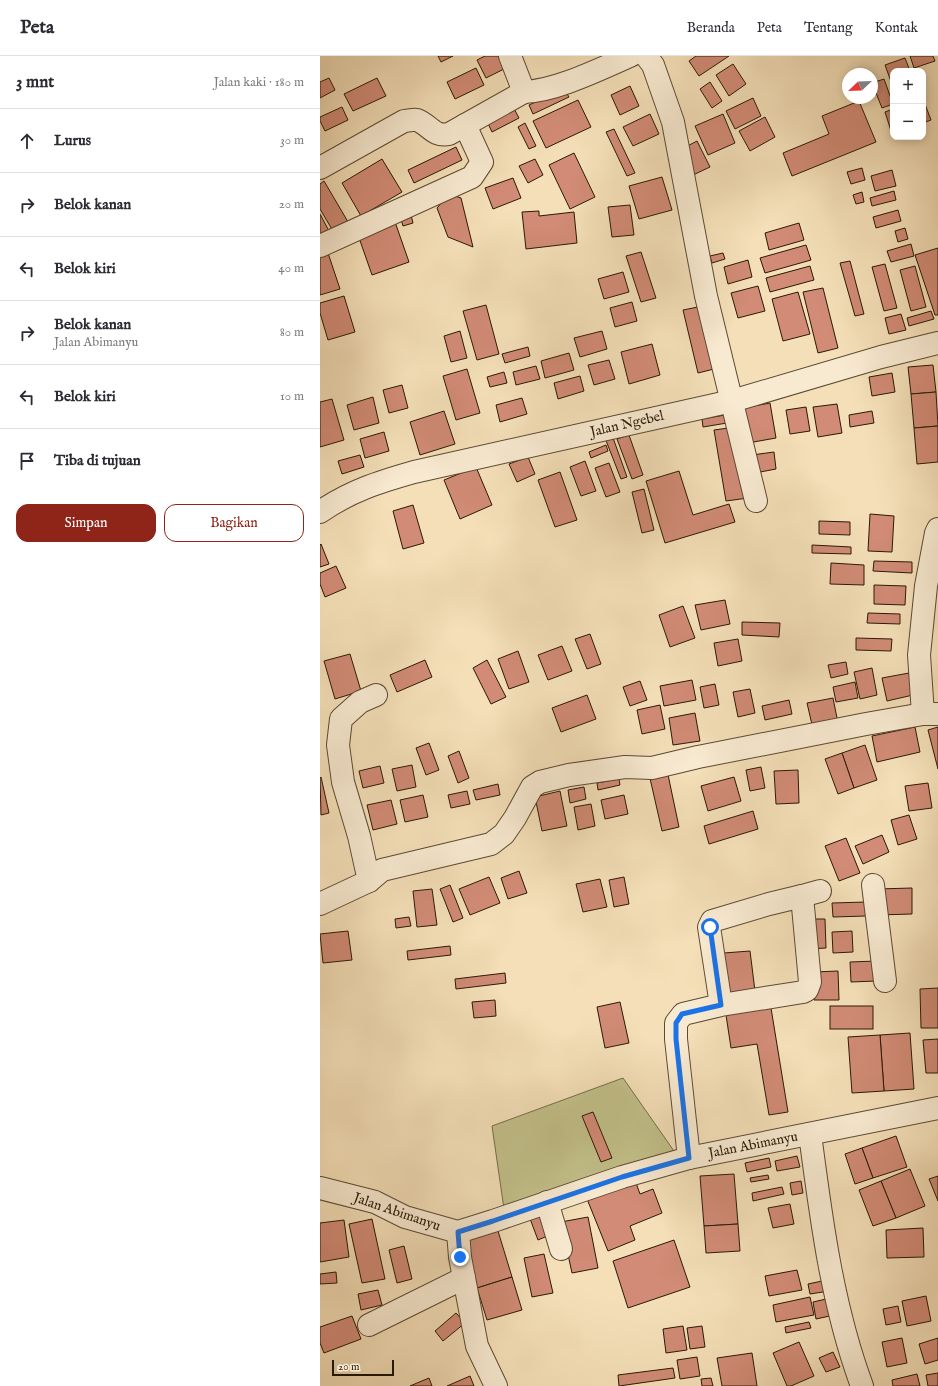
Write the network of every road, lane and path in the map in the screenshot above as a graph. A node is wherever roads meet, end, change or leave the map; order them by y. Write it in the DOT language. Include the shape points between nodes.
graph roads {
  1 [pos="510,56"];
  2 [pos="630,56"];
  3 [pos="646,56"];
  4 [pos="524,92"];
  5 [pos="465,126"];
  6 [pos="320,168"];
  7 [pos="320,246"];
  8 [pos="938,343"];
  9 [pos="732,401"];
  10 [pos="756,501"];
  11 [pos="320,512"];
  12 [pos="938,529"];
  13 [pos="376,695"];
  14 [pos="930,714"];
  15 [pos="369,881"];
  16 [pos="872,885"];
  17 [pos="320,904"];
  18 [pos="885,981"];
  19 [pos="721,1005"];
  20 [pos="938,1108"];
  21 [pos="810,1134"];
  22 [pos="689,1158"];
  23 [pos="320,1188"];
  24 [pos="547,1202"];
  25 [pos="458,1232"];
  26 [pos="561,1249"];
  27 [pos="464,1278"];
  28 [pos="369,1325"];
  29 [pos="496,1386"];
  30 [pos="862,1386"];
  1 -- 4 [label="street"];
  2 -- 4 [label="street" via="562,84"];
  3 -- 9 [label="street" via="653,65 673,122 706,296"];
  4 -- 5 [label="street"];
  5 -- 6 [label="street" via="444,135 436,134 418,120 404,121"];
  5 -- 7 [label="street" via="482,162 472,177"];
  8 -- 9 [label="street, Jalan Ngebel"];
  9 -- 10 [label="street"];
  9 -- 11 [label="street, Jalan Ngebel" via="414,472 367,486 333,502"];
  12 -- 14 [label="street" via="926,586 919,655"];
  13 -- 15 [label="street" via="360,702 341,719 338,745 343,782"];
  14 -- 15 [label="street" via="866,724 652,768 625,767 540,782 532,788 504,834 491,844 382,870"];
  15 -- 17 [label="street"];
  16 -- 18 [label="street"];
  19 -- 19 [label="street" via="710,927 712,921 811,893 810,982 807,990"];
  19 -- 22 [label="street" via="682,1014 676,1023"];
  20 -- 21 [label="street, Jalan Abimanyu"];
  21 -- 22 [label="street, Jalan Abimanyu"];
  21 -- 30 [label="street" via="833,1280 852,1359"];
  22 -- 24 [label="street, Jalan Abimanyu"];
  23 -- 25 [label="street, Jalan Abimanyu" via="375,1202 405,1217"];
  24 -- 25 [label="street, Jalan Abimanyu"];
  24 -- 26 [label="street"];
  25 -- 27 [label="street"];
  27 -- 28 [label="street"];
  27 -- 29 [label="street" via="477,1346"];
}
